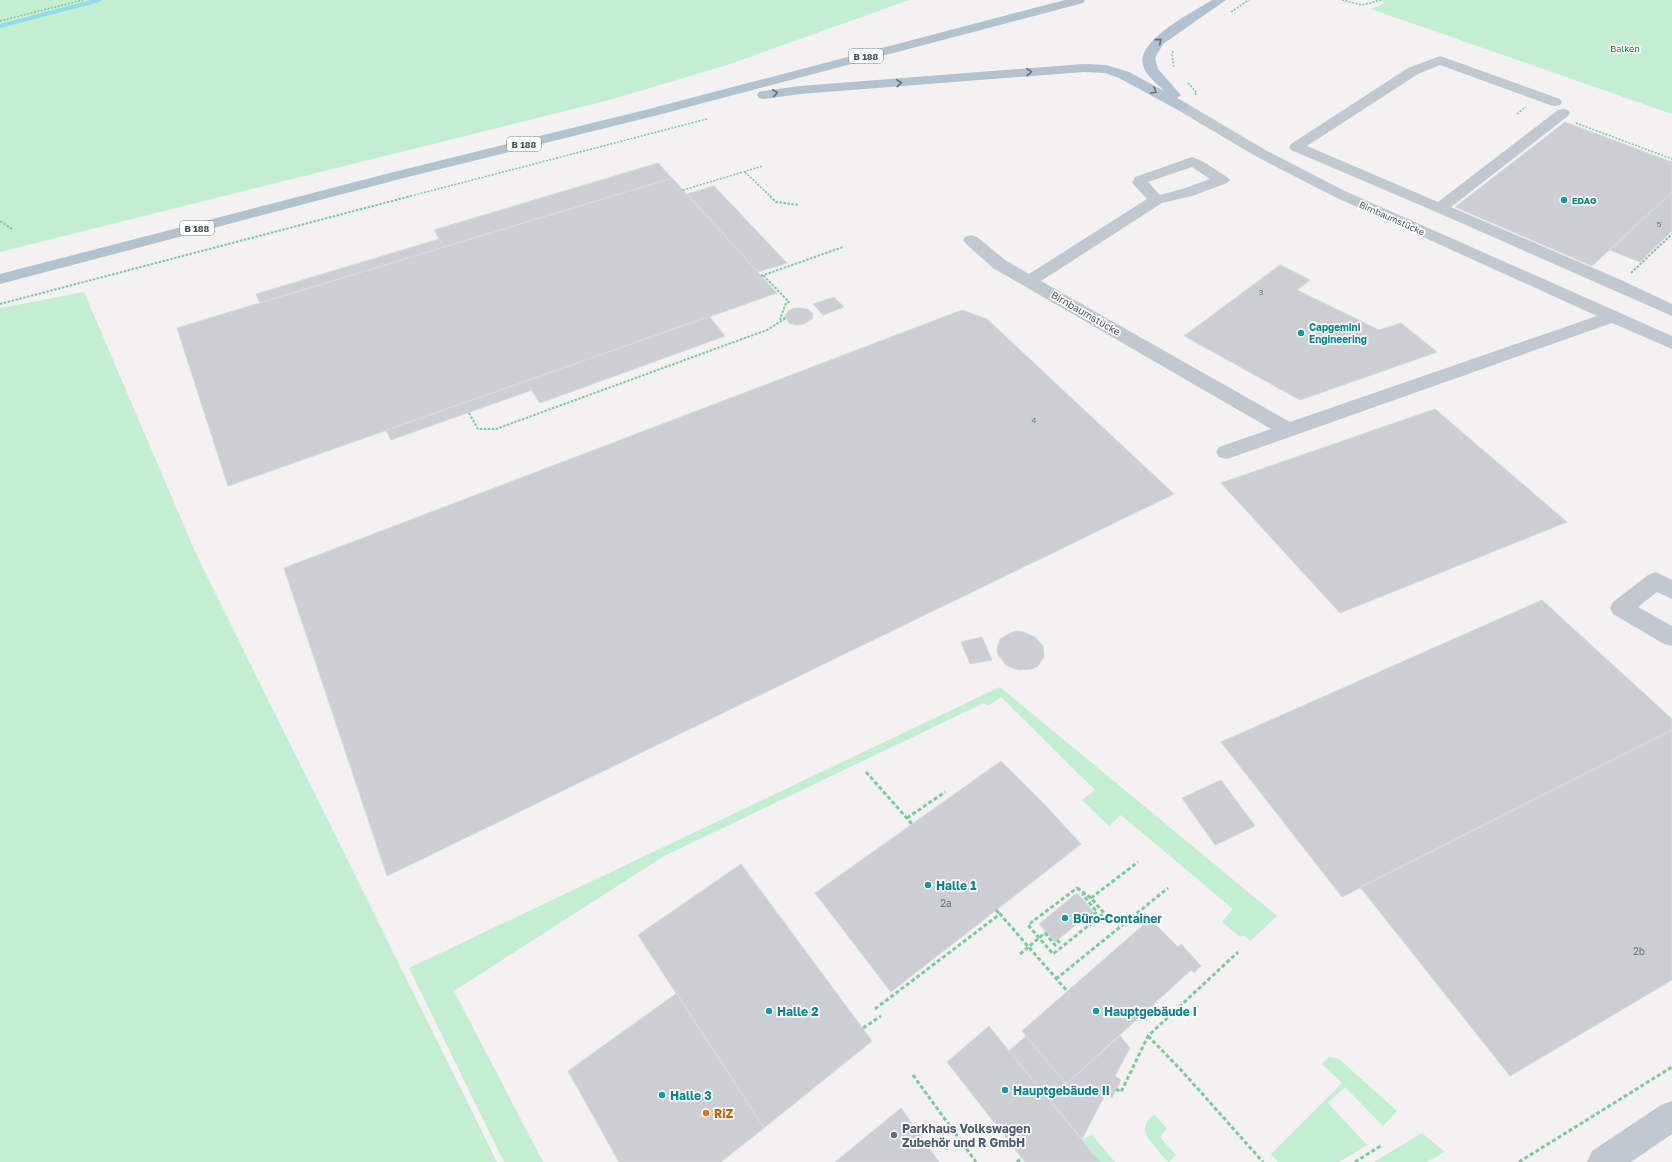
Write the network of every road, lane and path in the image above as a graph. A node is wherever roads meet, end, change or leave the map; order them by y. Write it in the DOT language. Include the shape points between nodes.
graph roads {
  1 [pos="83,0"];
  2 [pos="1078,0"];
  3 [pos="1220,0"];
  4 [pos="1249,0"];
  5 [pos="1342,0"];
  6 [pos="1381,0"];
  7 [pos="1229,13"];
  8 [pos="0,21"];
  9 [pos="1173,50"];
  10 [pos="1176,70"];
  11 [pos="1187,83"];
  12 [pos="1181,106"];
  13 [pos="1559,110"];
  14 [pos="653,112"];
  15 [pos="1517,114"];
  16 [pos="707,119"];
  17 [pos="1672,159"];
  18 [pos="763,166"];
  19 [pos="745,172"];
  20 [pos="683,190"];
  21 [pos="1157,200"];
  22 [pos="799,205"];
  23 [pos="1440,208"];
  24 [pos="0,221"];
  25 [pos="12,229"];
  26 [pos="971,240"];
  27 [pos="843,247"];
  28 [pos="0,279"];
  29 [pos="1030,281"];
  30 [pos="0,304"];
  31 [pos="1672,311"];
  32 [pos="1611,317"];
  33 [pos="1672,343"];
  34 [pos="469,413"];
  35 [pos="1288,430"];
  36 [pos="1226,452"];
  37 [pos="1672,590"];
  38 [pos="1672,637"];
  39 [pos="866,772"];
  40 [pos="945,792"];
  41 [pos="907,818"];
  42 [pos="912,824"];
  43 [pos="1138,862"];
  44 [pos="1168,888"];
  45 [pos="1085,892"];
  46 [pos="1091,898"];
  47 [pos="996,910"];
  48 [pos="1091,913"];
  49 [pos="1000,914"];
  50 [pos="1039,938"];
  51 [pos="1057,940"];
  52 [pos="1028,947"];
  53 [pos="1238,952"];
  54 [pos="1020,954"];
  55 [pos="1056,979"];
  56 [pos="1067,991"];
  57 [pos="875,1009"];
  58 [pos="881,1016"];
  59 [pos="863,1028"];
  60 [pos="1148,1036"];
  61 [pos="1672,1067"];
  62 [pos="913,1075"];
  63 [pos="1116,1089"];
  64 [pos="1672,1116"];
  65 [pos="1382,1145"];
  66 [pos="1022,1158"];
  67 [pos="976,1162"];
  68 [pos="1017,1162"];
  69 [pos="1263,1162"];
  70 [pos="1355,1162"];
  71 [pos="1519,1162"];
  72 [pos="1603,1162"];
  1 -- 8 [label="path"];
  2 -- 14 [label="main road, B 188"];
  12 -- 3 [label="main road, one-way" via="1169,88 1149,67 1147,61 1150,52 1158,41"];
  4 -- 7 [label="path"];
  5 -- 6 [label="path" via="1363,5"];
  9 -- 10 [label="path" via="1172,66"];
  11 -- 12 [label="path" via="1197,93"];
  14 -- 12 [label="main road, one-way" via="800,90 1084,68 1106,69 1124,75"];
  12 -- 32 [label="street, Birnbaumstücke" via="1301,176"];
  13 -- 15 [label="path" via="1528,105"];
  13 -- 17 [label="path"];
  13 -- 23 [label="street"];
  13 -- 23 [label="street" via="1440,60 1413,71 1296,146"];
  14 -- 28 [label="main road, B 188"];
  16 -- 30 [label="path"];
  18 -- 19 [label="path"];
  19 -- 20 [label="path"];
  19 -- 22 [label="path" via="776,202"];
  21 -- 29 [label="street"];
  23 -- 31 [label="street"];
  24 -- 25 [label="path"];
  26 -- 29 [label="street, Birnbaumstücke" via="999,264"];
  27 -- 34 [label="path" via="762,275 789,302 786,303 780,319 786,318 767,330 496,429 478,429"];
  29 -- 35 [label="street, Birnbaumstücke"];
  32 -- 33 [label="street, Birnbaumstücke"];
  32 -- 35 [label="street"];
  35 -- 36 [label="street"];
  37 -- 38 [label="street" via="1656,581 1621,608"];
  39 -- 41 [label="path"];
  40 -- 41 [label="path"];
  41 -- 42 [label="path"];
  43 -- 46 [label="path"];
  44 -- 55 [label="path"];
  45 -- 46 [label="path"];
  45 -- 48 [label="path" via="1082,895 1097,912 1093,915"];
  45 -- 50 [label="path" via="1077,888 1028,926"];
  46 -- 50 [label="path" via="1104,912 1053,954"];
  47 -- 49 [label="path"];
  49 -- 52 [label="path"];
  49 -- 57 [label="path"];
  50 -- 51 [label="path" via="1045,933 1055,945 1059,942"];
  50 -- 52 [label="path"];
  52 -- 54 [label="path"];
  52 -- 55 [label="path"];
  53 -- 60 [label="path"];
  55 -- 56 [label="path"];
  58 -- 59 [label="path"];
  60 -- 63 [label="path" via="1121,1092"];
  60 -- 69 [label="path"];
  61 -- 71 [label="path"];
  62 -- 67 [label="path"];
  64 -- 72 [label="street"];
  65 -- 70 [label="path"];
  66 -- 68 [label="path"];
}
